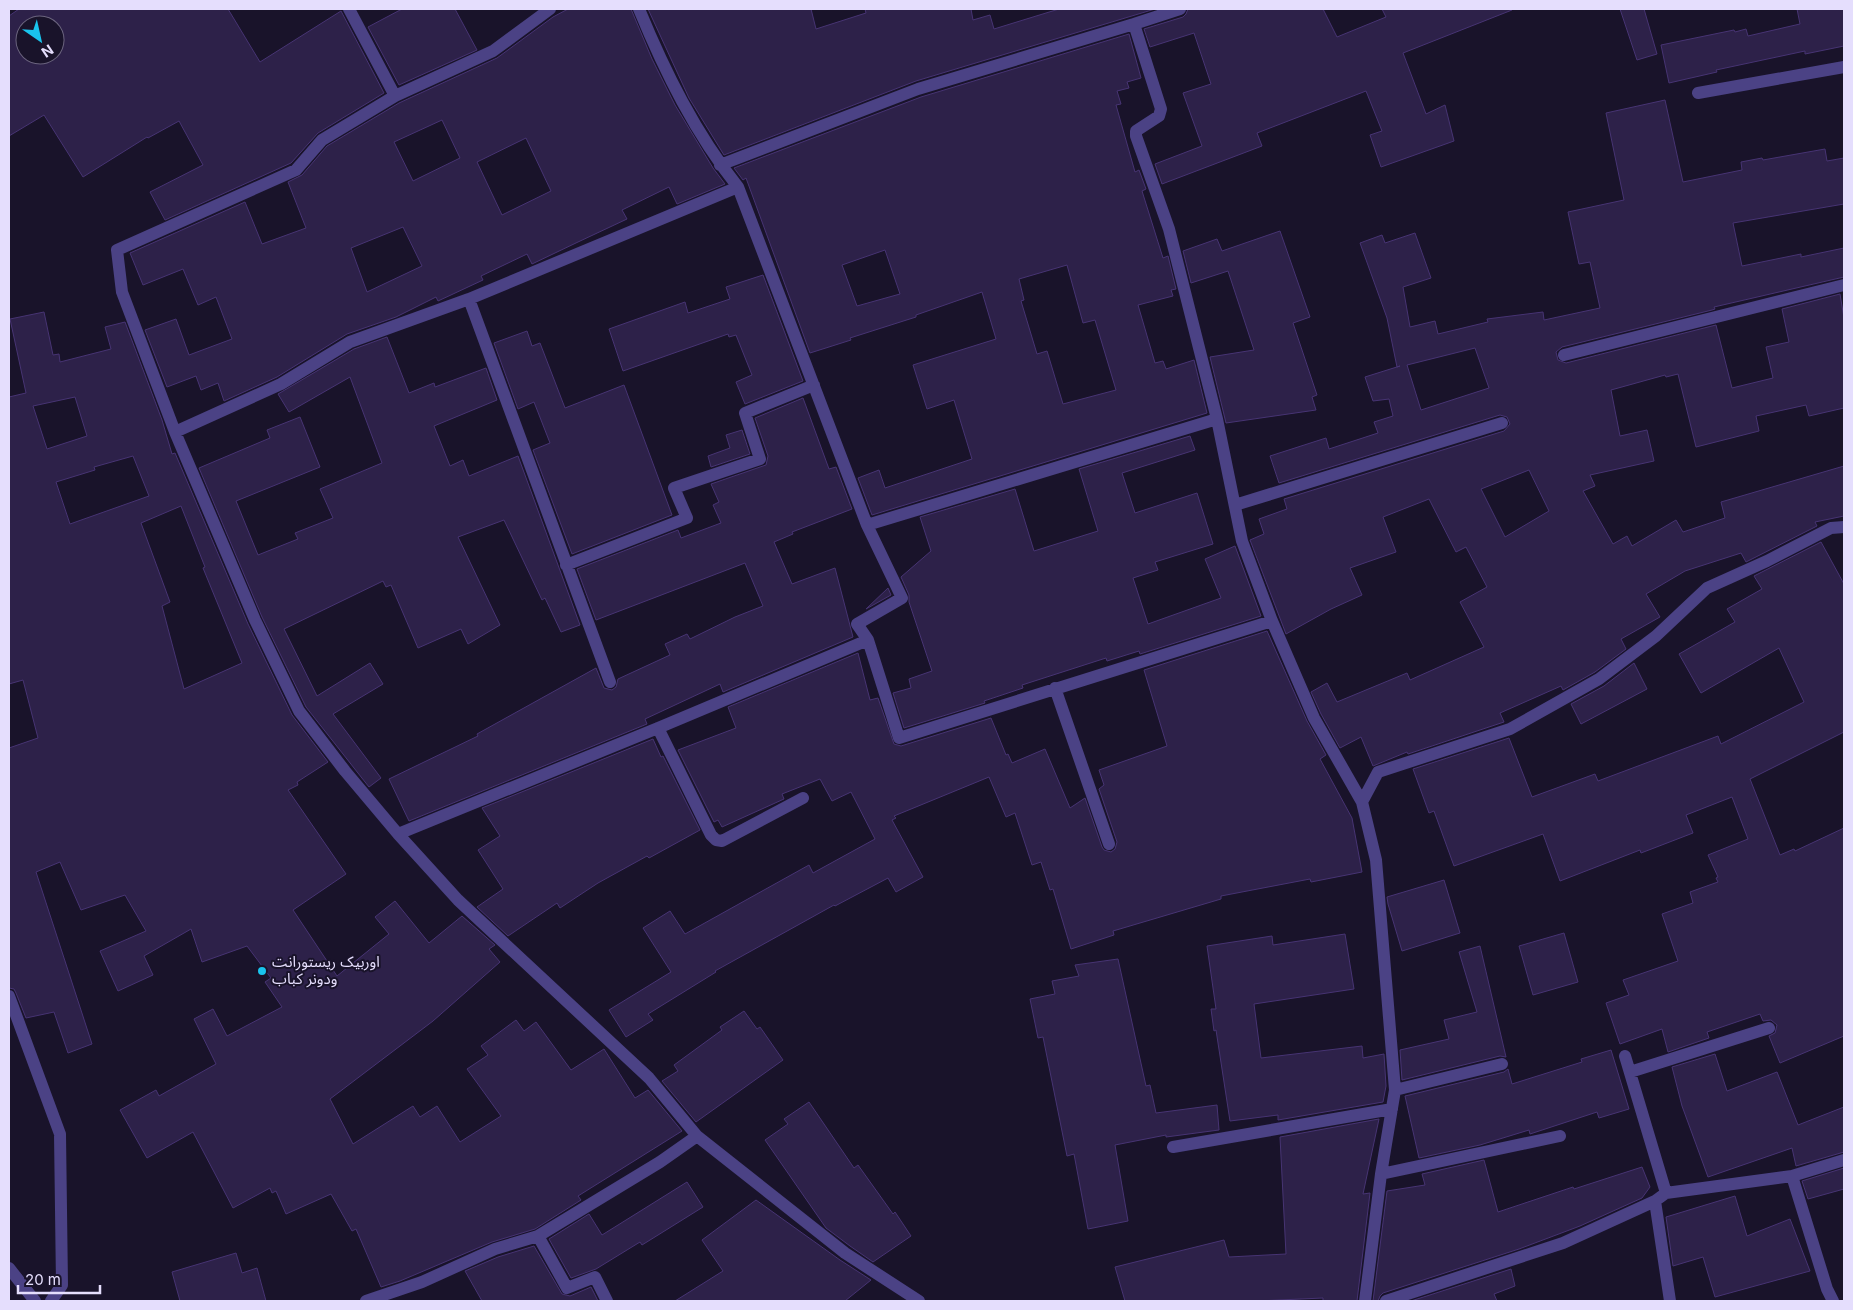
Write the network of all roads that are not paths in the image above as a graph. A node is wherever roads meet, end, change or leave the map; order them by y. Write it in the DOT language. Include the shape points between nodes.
graph roads {
  1 [pos="349,9"];
  2 [pos="550,9"];
  3 [pos="639,9"];
  4 [pos="1180,9"];
  5 [pos="1134,24"];
  6 [pos="1844,67"];
  7 [pos="1698,93"];
  8 [pos="395,96"];
  9 [pos="720,165"];
  10 [pos="738,187"];
  11 [pos="1844,285"];
  12 [pos="469,299"];
  13 [pos="1564,355"];
  14 [pos="814,385"];
  15 [pos="1217,419"];
  16 [pos="1502,424"];
  17 [pos="175,432"];
  18 [pos="1235,504"];
  19 [pos="867,525"];
  20 [pos="1844,527"];
  21 [pos="566,564"];
  22 [pos="1272,622"];
  23 [pos="868,640"];
  24 [pos="610,682"];
  25 [pos="1055,688"];
  26 [pos="658,728"];
  27 [pos="802,798"];
  28 [pos="1362,802"];
  29 [pos="398,834"];
  30 [pos="1109,844"];
  31 [pos="9,996"];
  32 [pos="1769,1028"];
  33 [pos="1625,1056"];
  34 [pos="1502,1064"];
  35 [pos="1630,1072"];
  36 [pos="1395,1090"];
  37 [pos="1392,1109"];
  38 [pos="697,1136"];
  39 [pos="1560,1136"];
  40 [pos="1173,1147"];
  41 [pos="1844,1160"];
  42 [pos="1381,1174"];
  43 [pos="1792,1176"];
  44 [pos="1666,1193"];
  45 [pos="1655,1201"];
  46 [pos="538,1236"];
  47 [pos="9,1268"];
  48 [pos="35,1301"];
  49 [pos="52,1301"];
  50 [pos="366,1301"];
  51 [pos="607,1301"];
  52 [pos="919,1301"];
  53 [pos="1365,1301"];
  54 [pos="1386,1301"];
  55 [pos="1670,1301"];
  56 [pos="1833,1301"];
  1 -- 8 [label="street"];
  2 -- 8 [label="street" via="492,51"];
  3 -- 9 [label="street" via="693,124"];
  4 -- 5 [label="street"];
  5 -- 9 [label="street" via="918,89"];
  5 -- 15 [label="street" via="1161,109 1159,116 1136,132 1136,136 1169,229"];
  6 -- 7 [label="street"];
  8 -- 17 [label="street" via="322,140 296,170 117,250 122,292"];
  9 -- 10 [label="street"];
  10 -- 12 [label="street"];
  10 -- 14 [label="street"];
  11 -- 13 [label="street"];
  12 -- 17 [label="street" via="350,342 281,384"];
  12 -- 21 [label="street"];
  14 -- 19 [label="street"];
  14 -- 21 [label="street" via="745,413 760,458 674,488 687,518"];
  15 -- 18 [label="street"];
  15 -- 19 [label="street"];
  16 -- 18 [label="street"];
  17 -- 29 [label="street" via="255,620 299,712"];
  18 -- 22 [label="street" via="1242,541"];
  19 -- 23 [label="street" via="902,598 857,624"];
  20 -- 28 [label="street" via="1831,528 1768,562 1707,588 1656,636 1599,679 1510,729 1378,772"];
  21 -- 24 [label="street"];
  22 -- 25 [label="street"];
  22 -- 28 [label="street" via="1314,718"];
  23 -- 25 [label="street" via="899,738"];
  23 -- 26 [label="street"];
  25 -- 30 [label="street"];
  26 -- 27 [label="street" via="716,840 722,841"];
  26 -- 29 [label="street"];
  28 -- 36 [label="street" via="1376,860"];
  29 -- 38 [label="street" via="458,900 649,1078"];
  31 -- 49 [label="street" via="60,1134 62,1285"];
  32 -- 35 [label="street"];
  33 -- 35 [label="street"];
  34 -- 36 [label="street"];
  35 -- 44 [label="street"];
  36 -- 37 [label="street"];
  37 -- 40 [label="street"];
  37 -- 42 [label="street"];
  38 -- 46 [label="street"];
  38 -- 52 [label="street" via="845,1253"];
  39 -- 42 [label="street"];
  41 -- 43 [label="street"];
  42 -- 53 [label="street"];
  43 -- 44 [label="street"];
  43 -- 56 [label="street"];
  44 -- 45 [label="street"];
  45 -- 54 [label="street" via="1563,1243"];
  45 -- 55 [label="street"];
  46 -- 50 [label="street" via="495,1249 422,1282"];
  46 -- 51 [label="street" via="568,1288 595,1278"];
  47 -- 48 [label="street"];
}
